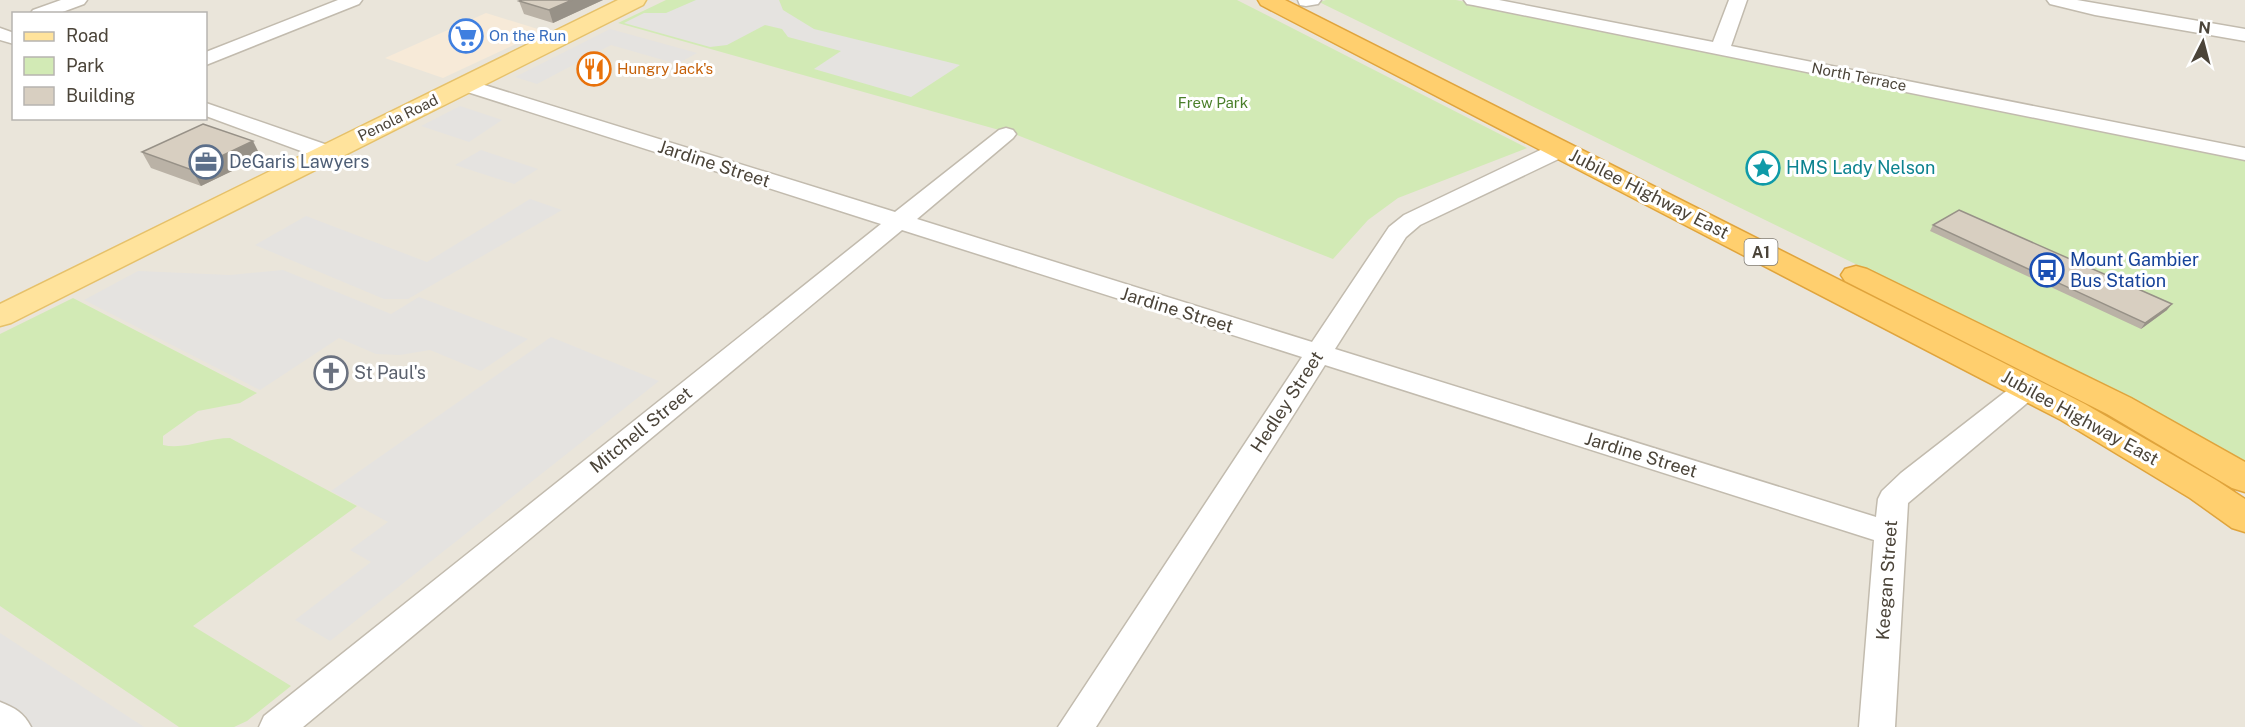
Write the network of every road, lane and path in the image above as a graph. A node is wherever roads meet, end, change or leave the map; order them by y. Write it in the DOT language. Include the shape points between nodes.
graph roads {
  1 [pos="78,0"];
  2 [pos="353,0"];
  3 [pos="635,0"];
  4 [pos="1269,0"];
  5 [pos="1307,0"];
  6 [pos="1473,0"];
  7 [pos="1738,0"];
  8 [pos="2056,0"];
  9 [pos="45,12"];
  10 [pos="2245,35"];
  11 [pos="1720,49"];
  12 [pos="207,59"];
  13 [pos="1406,60"];
  14 [pos="465,85"];
  15 [pos="207,109"];
  16 [pos="1006,134"];
  17 [pos="1561,149"];
  18 [pos="328,153"];
  19 [pos="2245,154"];
  20 [pos="897,222"];
  21 [pos="0,316"];
  22 [pos="1318,354"];
  23 [pos="2028,388"];
  24 [pos="2245,479"];
  25 [pos="2245,518"];
  26 [pos="1890,533"];
  27 [pos="0,718"];
  28 [pos="13,727"];
  29 [pos="277,727"];
  30 [pos="1076,727"];
  31 [pos="1877,727"];
  1 -- 9 [label="street"];
  2 -- 12 [label="street"];
  3 -- 14 [label="main road, Penola Road"];
  4 -- 13 [label="highway, Jubilee Highway East / A1"];
  5 -- 13 [label="highway, Jubilee Highway East / A1"];
  6 -- 11 [label="street, North Terrace"];
  7 -- 11 [label="street"];
  8 -- 10 [label="street"];
  11 -- 19 [label="street, North Terrace"];
  13 -- 17 [label="highway, Jubilee Highway East / A1"];
  13 -- 24 [label="highway, Jubilee Highway East / A1" via="2109,401"];
  14 -- 18 [label="main road, Penola Road"];
  14 -- 20 [label="street, Jardine Street"];
  15 -- 18 [label="street"];
  16 -- 20 [label="street, Mitchell Street"];
  17 -- 22 [label="street, Hedley Street" via="1412,220 1397,232"];
  17 -- 23 [label="highway, Jubilee Highway East / A1"];
  18 -- 21 [label="main road, Penola Road"];
  20 -- 22 [label="street, Jardine Street"];
  20 -- 29 [label="street, Mitchell Street"];
  22 -- 26 [label="street, Jardine Street"];
  22 -- 30 [label="street, Hedley Street"];
  23 -- 25 [label="highway, Jubilee Highway East / A1" via="2131,445"];
  23 -- 26 [label="street, Keegan Street" via="1893,499"];
  26 -- 31 [label="street, Keegan Street"];
  27 -- 28 [label="street"];
}
